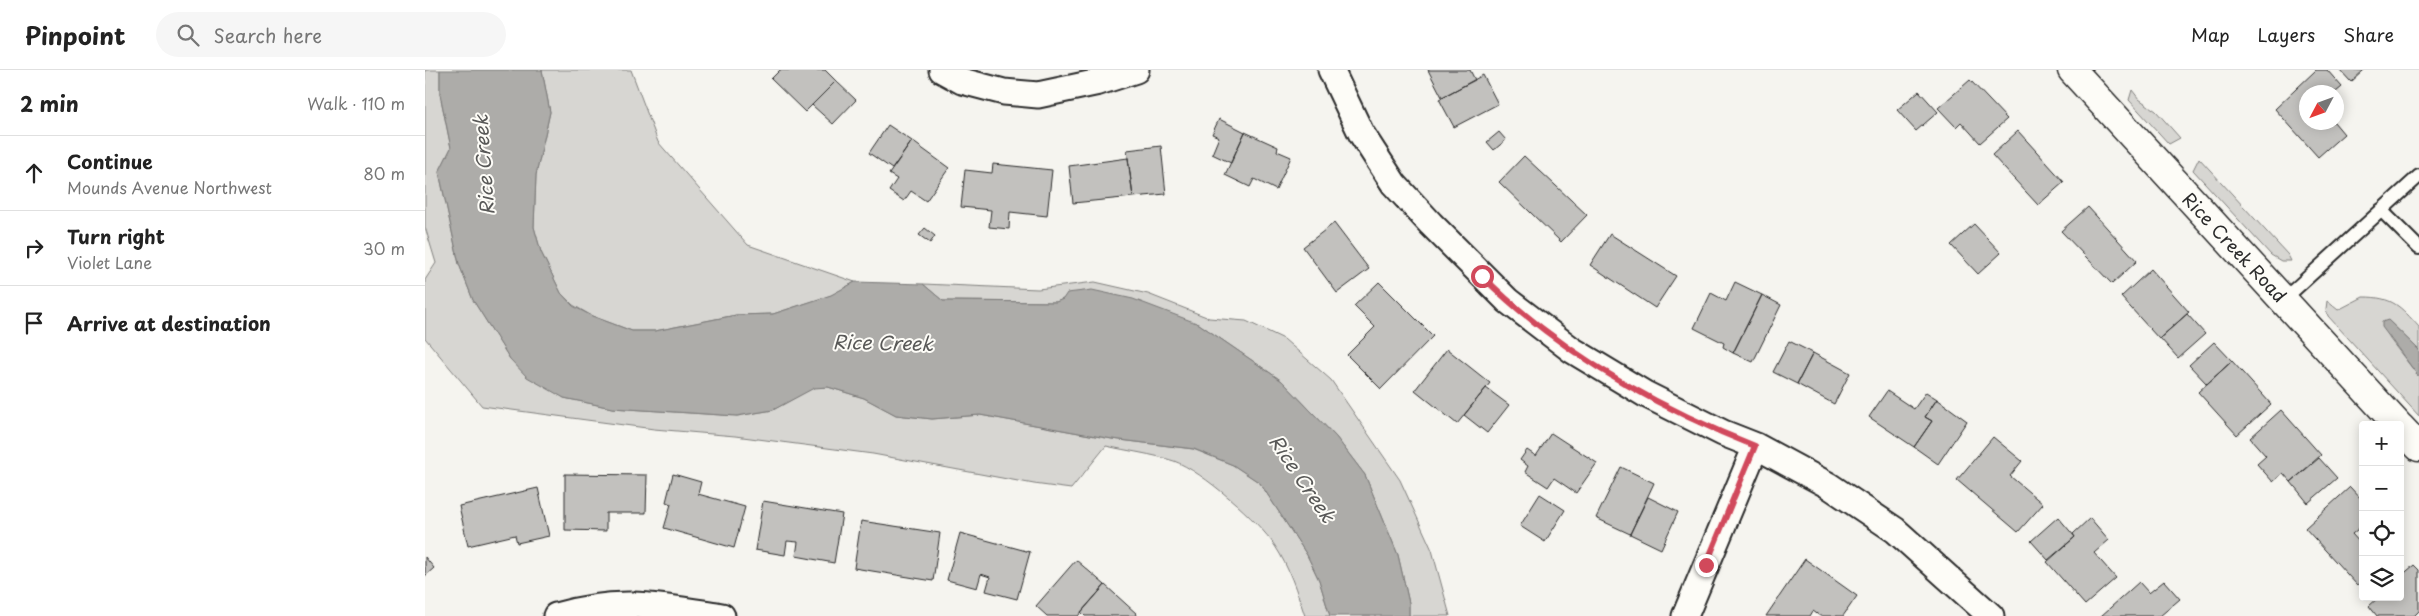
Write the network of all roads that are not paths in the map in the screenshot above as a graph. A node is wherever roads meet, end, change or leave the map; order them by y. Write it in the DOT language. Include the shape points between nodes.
graph roads {
  1 [pos="942,70"];
  2 [pos="1136,70"];
  3 [pos="1331,70"];
  4 [pos="2072,70"];
  5 [pos="2419,176"];
  6 [pos="2381,210"];
  7 [pos="2419,248"];
  8 [pos="2283,300"];
  9 [pos="2394,421"];
  10 [pos="2404,431"];
  11 [pos="1755,446"];
  12 [pos="2419,447"];
  13 [pos="556,616"];
  14 [pos="722,616"];
  15 [pos="1685,616"];
  16 [pos="1991,616"];
  1 -- 2 [label="street" via="962,81 996,90 1038,95"];
  3 -- 11 [label="street" via="1361,132 1394,184 1508,301 1572,350 1645,394"];
  4 -- 8 [label="street, Rice Creek Road"];
  5 -- 6 [label="lane"];
  6 -- 7 [label="lane"];
  6 -- 8 [label="lane"];
  8 -- 9 [label="street, Rice Creek Road"];
  10 -- 12 [label="street, Rice Creek Road"];
  11 -- 15 [label="street"];
  11 -- 16 [label="street" via="1828,485 1895,530"];
  13 -- 14 [label="street" via="584,608 625,603"];
}
